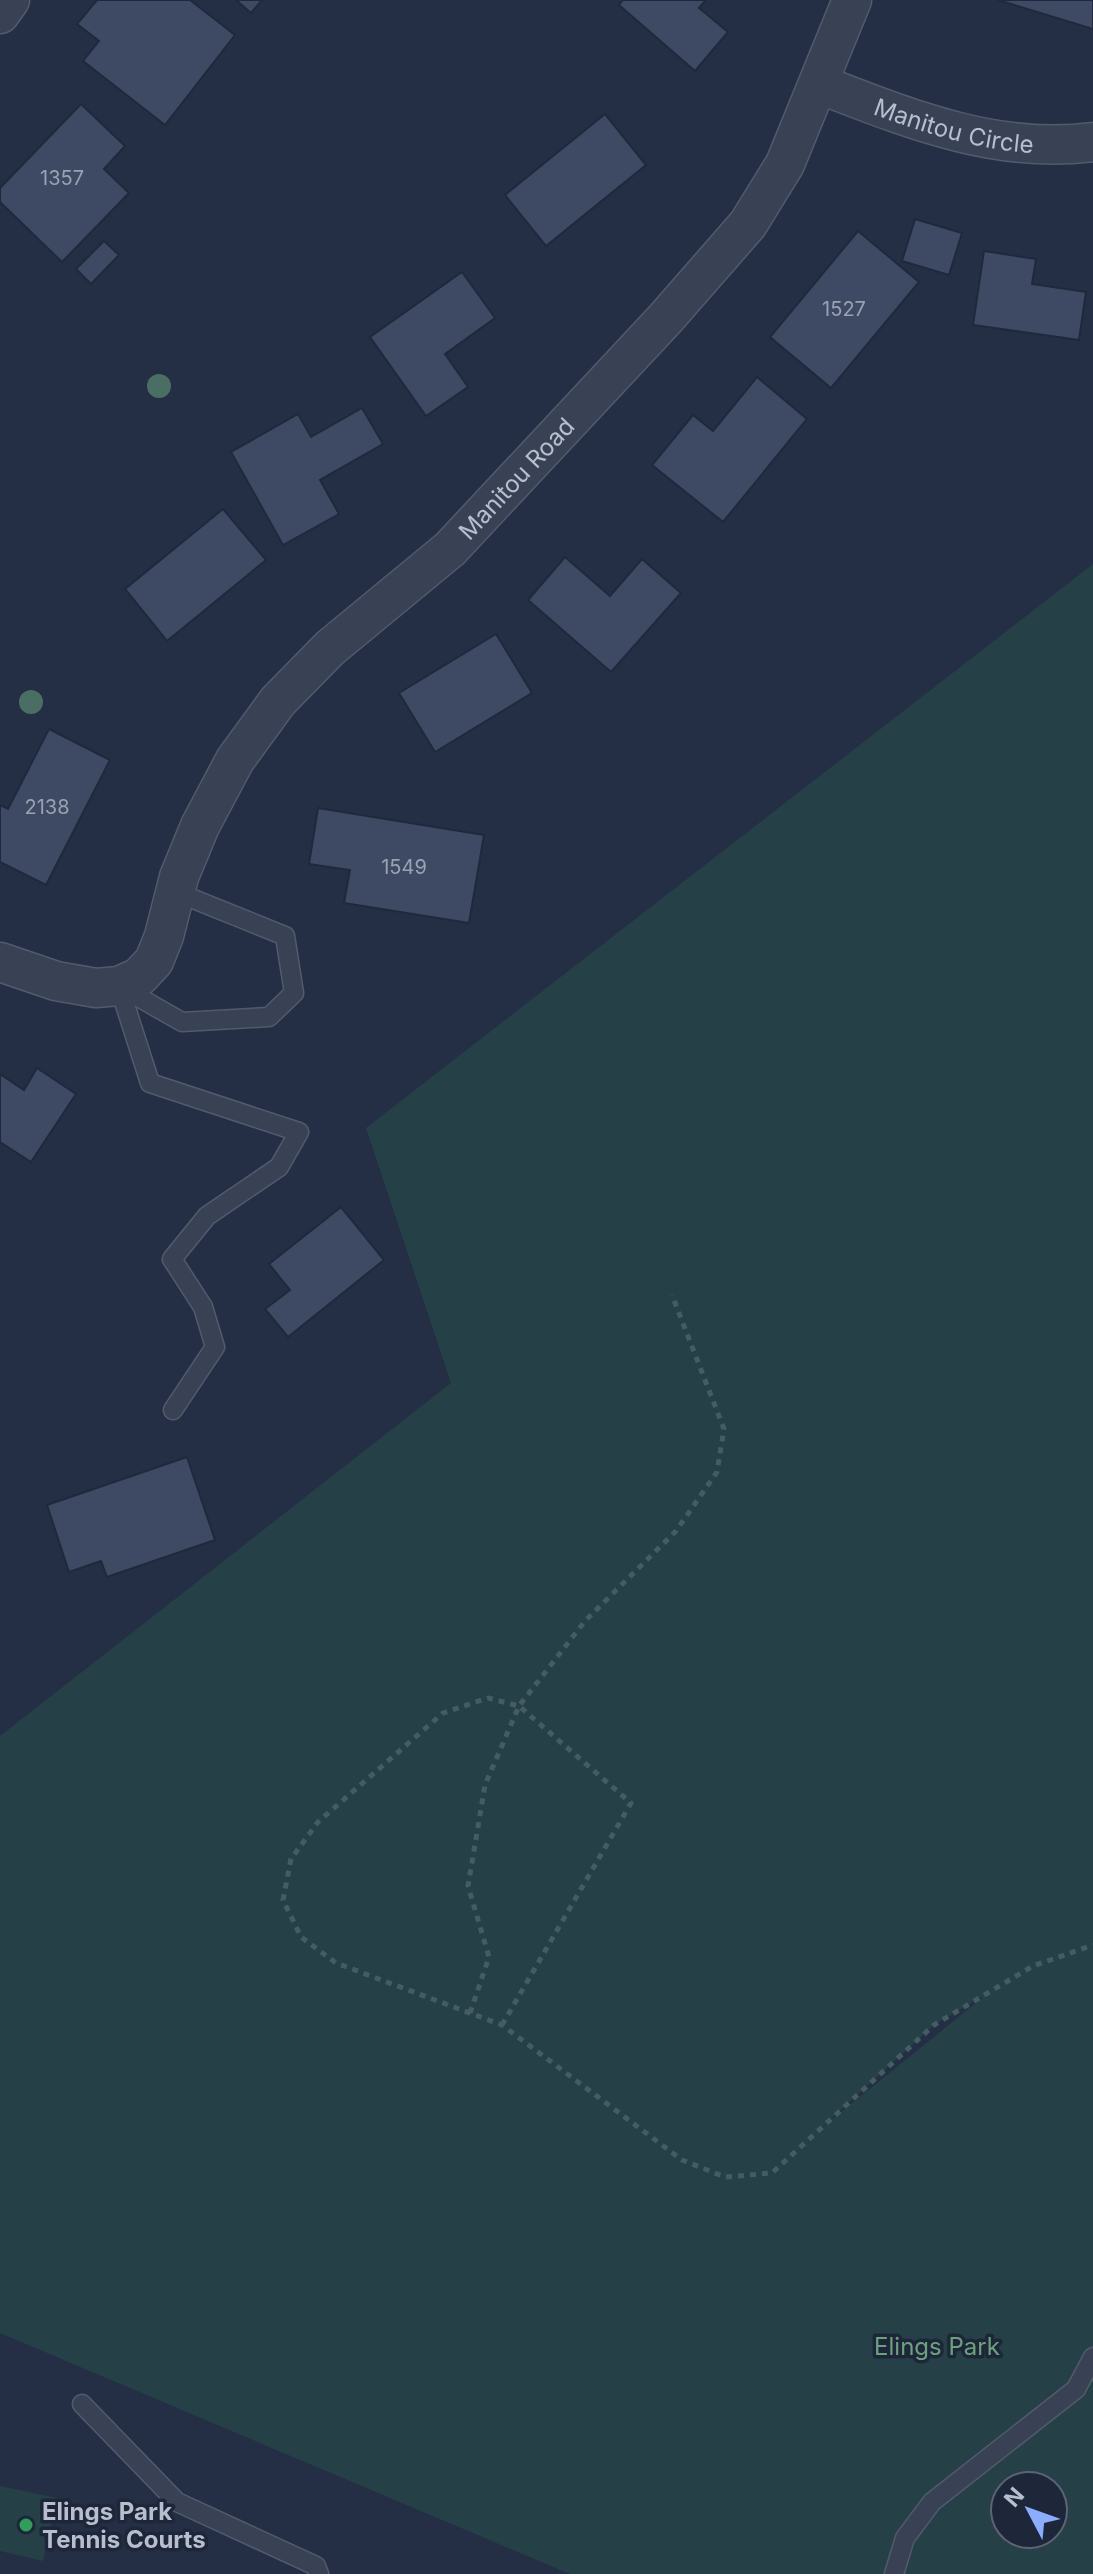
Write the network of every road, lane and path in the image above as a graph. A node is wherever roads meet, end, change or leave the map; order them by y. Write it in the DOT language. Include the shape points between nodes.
graph roads {
  1 [pos="10,0"];
  2 [pos="852,0"];
  3 [pos="0,14"];
  4 [pos="819,84"];
  5 [pos="1093,142"];
  6 [pos="176,892"];
  7 [pos="0,962"];
  8 [pos="119,986"];
  9 [pos="672,1295"];
  10 [pos="173,1410"];
  11 [pos="519,1706"];
  12 [pos="1093,1945"];
  13 [pos="470,2013"];
  14 [pos="502,2025"];
  15 [pos="1093,2357"];
  16 [pos="82,2404"];
  17 [pos="319,2574"];
  18 [pos="894,2574"];
  1 -- 3 [label="street"];
  2 -- 4 [label="street, Manitou Road"];
  4 -- 5 [label="street, Manitou Circle" via="908,119 973,137"];
  4 -- 6 [label="street, Manitou Road" via="785,164 748,224 676,308 450,549 330,648 278,701 235,760 200,826"];
  6 -- 8 [label="street, Manitou Road" via="154,961 139,977"];
  6 -- 8 [label="lane" via="285,936 294,993 269,1017 182,1022"];
  7 -- 8 [label="street" via="56,981"];
  8 -- 10 [label="lane" via="150,1083 299,1132 279,1167 207,1216 172,1259 203,1307 215,1347"];
  9 -- 11 [label="path" via="724,1429 717,1472 676,1531 585,1621"];
  11 -- 13 [label="path" via="485,1785 468,1886 489,1957"];
  11 -- 13 [label="path" via="488,1698 443,1713 318,1822 291,1859 283,1900 301,1937 336,1963"];
  11 -- 14 [label="path" via="631,1803"];
  12 -- 14 [label="path" via="1033,1966 934,2025 772,2173 725,2177 682,2160"];
  13 -- 14 [label="path"];
  15 -- 18 [label="lane" via="1076,2389 932,2502 905,2538"];
  16 -- 17 [label="lane" via="177,2502 316,2566"];
}
